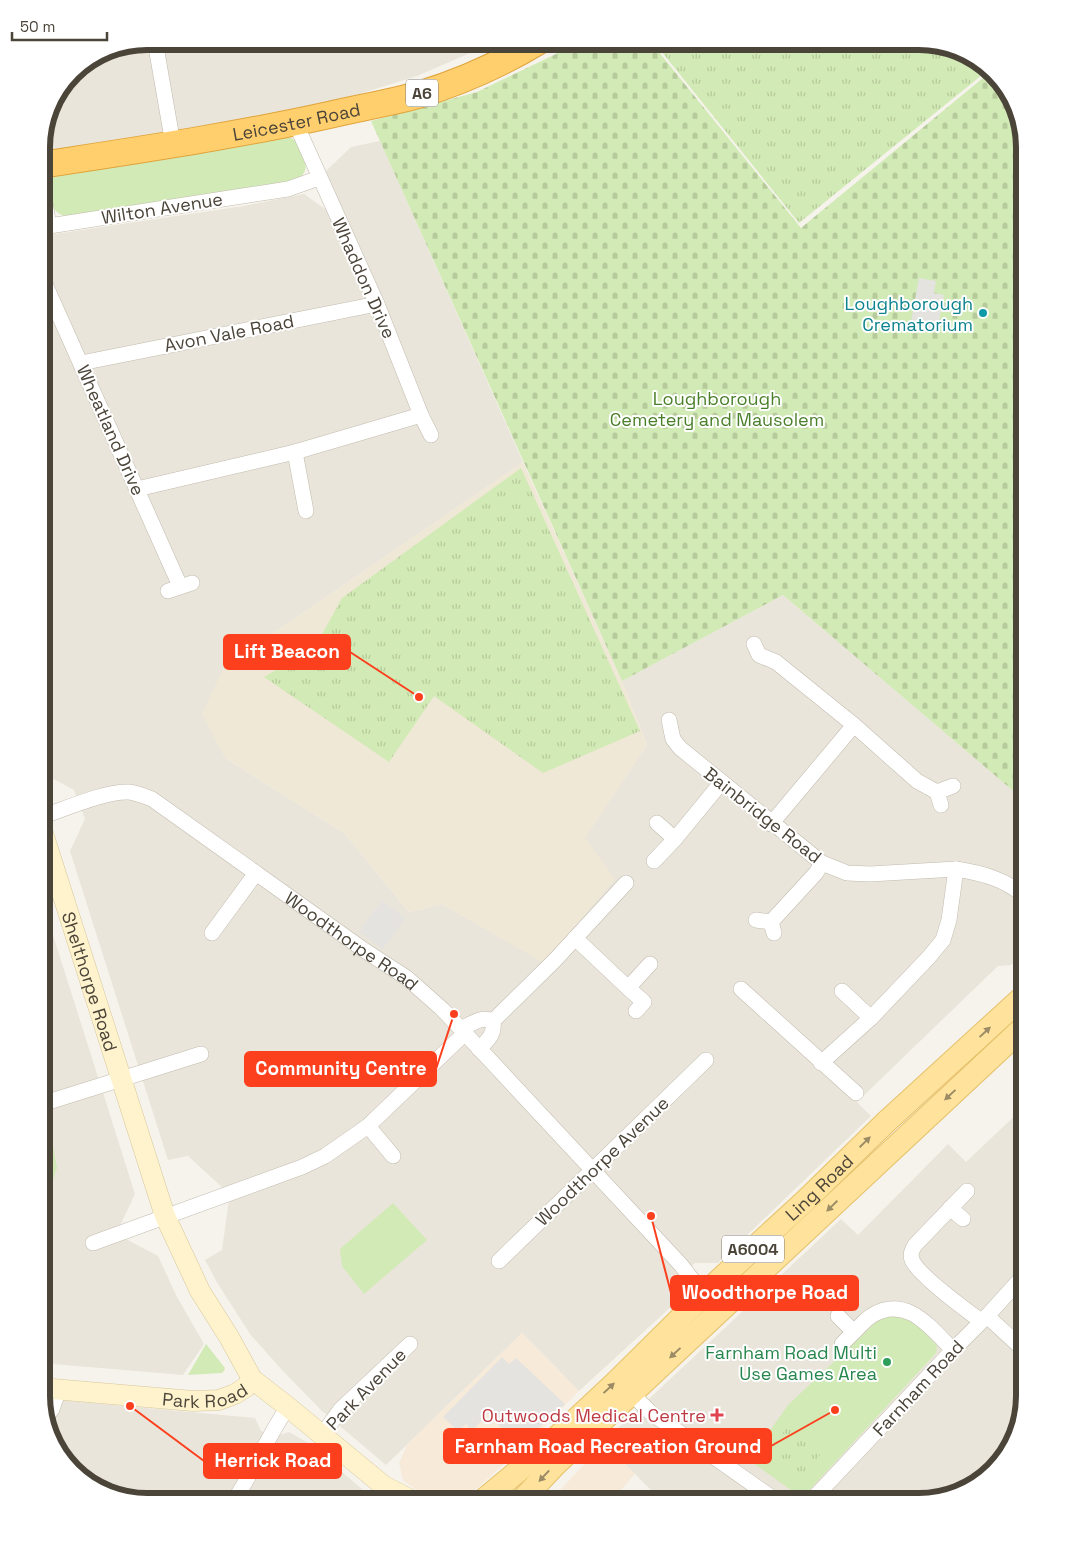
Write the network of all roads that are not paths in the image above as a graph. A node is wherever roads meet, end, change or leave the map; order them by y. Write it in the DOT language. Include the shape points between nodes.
graph roads {
  1 [pos="157,50"];
  2 [pos="516,50"];
  3 [pos="298,122"];
  4 [pos="173,144"];
  5 [pos="50,164"];
  6 [pos="319,178"];
  7 [pos="50,226"];
  8 [pos="50,292"];
  9 [pos="377,304"];
  10 [pos="81,363"];
  11 [pos="421,415"];
  12 [pos="431,434"];
  13 [pos="295,452"];
  14 [pos="136,489"];
  15 [pos="306,511"];
  16 [pos="180,587"];
  17 [pos="755,655"];
  18 [pos="668,716"];
  19 [pos="854,726"];
  20 [pos="722,783"];
  21 [pos="952,786"];
  22 [pos="50,814"];
  23 [pos="657,823"];
  24 [pos="771,824"];
  25 [pos="674,838"];
  26 [pos="50,855"];
  27 [pos="654,860"];
  28 [pos="822,863"];
  29 [pos="956,869"];
  30 [pos="256,873"];
  31 [pos="626,883"];
  32 [pos="1016,889"];
  33 [pos="767,925"];
  34 [pos="212,933"];
  35 [pos="575,938"];
  36 [pos="650,964"];
  37 [pos="628,988"];
  38 [pos="741,989"];
  39 [pos="842,991"];
  40 [pos="1016,1003"];
  41 [pos="636,1011"];
  42 [pos="871,1018"];
  43 [pos="493,1021"];
  44 [pos="463,1031"];
  45 [pos="1016,1034"];
  46 [pos="479,1049"];
  47 [pos="201,1054"];
  48 [pos="706,1060"];
  49 [pos="821,1063"];
  50 [pos="123,1080"];
  51 [pos="856,1093"];
  52 [pos="50,1102"];
  53 [pos="368,1126"];
  54 [pos="394,1156"];
  55 [pos="593,1170"];
  56 [pos="966,1191"];
  57 [pos="950,1208"];
  58 [pos="165,1216"];
  59 [pos="963,1219"];
  60 [pos="93,1242"];
  61 [pos="498,1261"];
  62 [pos="1016,1284"];
  63 [pos="698,1301"];
  64 [pos="838,1316"];
  65 [pos="984,1319"];
  66 [pos="854,1332"];
  67 [pos="694,1335"];
  68 [pos="410,1344"];
  69 [pos="842,1344"];
  70 [pos="1016,1344"];
  71 [pos="953,1350"];
  72 [pos="252,1379"];
  73 [pos="50,1389"];
  74 [pos="631,1393"];
  75 [pos="288,1406"];
  76 [pos="51,1410"];
  77 [pos="322,1435"];
  78 [pos="240,1493"];
  79 [pos="387,1493"];
  80 [pos="492,1493"];
  81 [pos="529,1493"];
  82 [pos="755,1493"];
  83 [pos="818,1493"];
  1 -- 4 [label="street"];
  2 -- 3 [label="highway, Leicester Road / A6" via="480,72 417,95"];
  3 -- 4 [label="highway, Leicester Road / A6"];
  3 -- 6 [label="street, Whaddon Drive"];
  4 -- 5 [label="highway, Leicester Road / A6"];
  6 -- 7 [label="street, Wilton Avenue" via="288,189"];
  6 -- 9 [label="street, Whaddon Drive"];
  8 -- 10 [label="street, Wheatland Drive"];
  9 -- 10 [label="street, Avon Vale Road"];
  9 -- 11 [label="street, Whaddon Drive"];
  10 -- 14 [label="street, Wheatland Drive"];
  11 -- 12 [label="street, Whaddon Drive"];
  11 -- 13 [label="street"];
  13 -- 14 [label="street"];
  13 -- 15 [label="street"];
  14 -- 16 [label="street, Wheatland Drive"];
  17 -- 19 [label="street" via="776,662"];
  18 -- 20 [label="street, Bainbridge Road" via="680,748"];
  19 -- 21 [label="street" via="939,798"];
  19 -- 24 [label="street"];
  20 -- 24 [label="street, Bainbridge Road"];
  20 -- 25 [label="street"];
  22 -- 30 [label="street, Woodthorpe Road" via="110,794 140,794 152,799"];
  23 -- 25 [label="street"];
  24 -- 28 [label="street, Bainbridge Road"];
  25 -- 27 [label="street"];
  26 -- 50 [label="street, Shelthorpe Road"];
  28 -- 29 [label="street, Bainbridge Road" via="847,873"];
  28 -- 33 [label="street"];
  29 -- 32 [label="street, Bainbridge Road" via="993,877"];
  29 -- 42 [label="street" via="943,940"];
  30 -- 34 [label="street"];
  30 -- 44 [label="street, Woodthorpe Road" via="407,978"];
  31 -- 35 [label="street"];
  35 -- 37 [label="street"];
  35 -- 43 [label="street"];
  36 -- 37 [label="street"];
  37 -- 41 [label="street" via="644,1002"];
  38 -- 49 [label="street"];
  39 -- 42 [label="street"];
  63 -- 40 [label="main road, Ling Road / A6004, one-way"];
  42 -- 49 [label="street"];
  43 -- 44 [label="street" via="486,1018 478,1020"];
  43 -- 46 [label="street" via="490,1038"];
  44 -- 46 [label="street, Woodthorpe Road"];
  44 -- 53 [label="street"];
  45 -- 67 [label="main road, Ling Road / A6004, one-way"];
  46 -- 55 [label="street, Woodthorpe Road"];
  47 -- 50 [label="street"];
  48 -- 55 [label="street, Woodthorpe Avenue"];
  49 -- 51 [label="street"];
  50 -- 52 [label="street"];
  50 -- 58 [label="street, Shelthorpe Road"];
  53 -- 54 [label="street"];
  53 -- 58 [label="street" via="311,1163"];
  55 -- 61 [label="street, Woodthorpe Avenue"];
  55 -- 63 [label="street, Woodthorpe Road" via="681,1265 694,1283"];
  56 -- 57 [label="street"];
  57 -- 59 [label="street"];
  57 -- 65 [label="street" via="915,1245 911,1257 916,1267 934,1284"];
  58 -- 60 [label="street"];
  58 -- 72 [label="street, Shelthorpe Road" via="200,1291"];
  62 -- 65 [label="street, Farnham Road"];
  63 -- 67 [label="main road, Woodthorpe Road"];
  80 -- 63 [label="main road, Ling Road / A6004, one-way" via="541,1452"];
  64 -- 66 [label="street"];
  65 -- 70 [label="street"];
  65 -- 71 [label="street, Farnham Road"];
  66 -- 69 [label="street"];
  66 -- 71 [label="street" via="878,1312 903,1309 918,1316"];
  67 -- 74 [label="main road, Ling Road / A6004, one-way"];
  68 -- 77 [label="street, Park Avenue" via="341,1409"];
  71 -- 83 [label="street, Farnham Road"];
  72 -- 73 [label="street, Park Road" via="235,1394 219,1400"];
  72 -- 75 [label="street, Park Road"];
  73 -- 76 [label="street"];
  74 -- 81 [label="main road, Ling Road / A6004, one-way"];
  74 -- 82 [label="street" via="650,1412"];
  75 -- 77 [label="street, Park Road"];
  75 -- 78 [label="street"];
  77 -- 79 [label="street, Park Road"];
}
